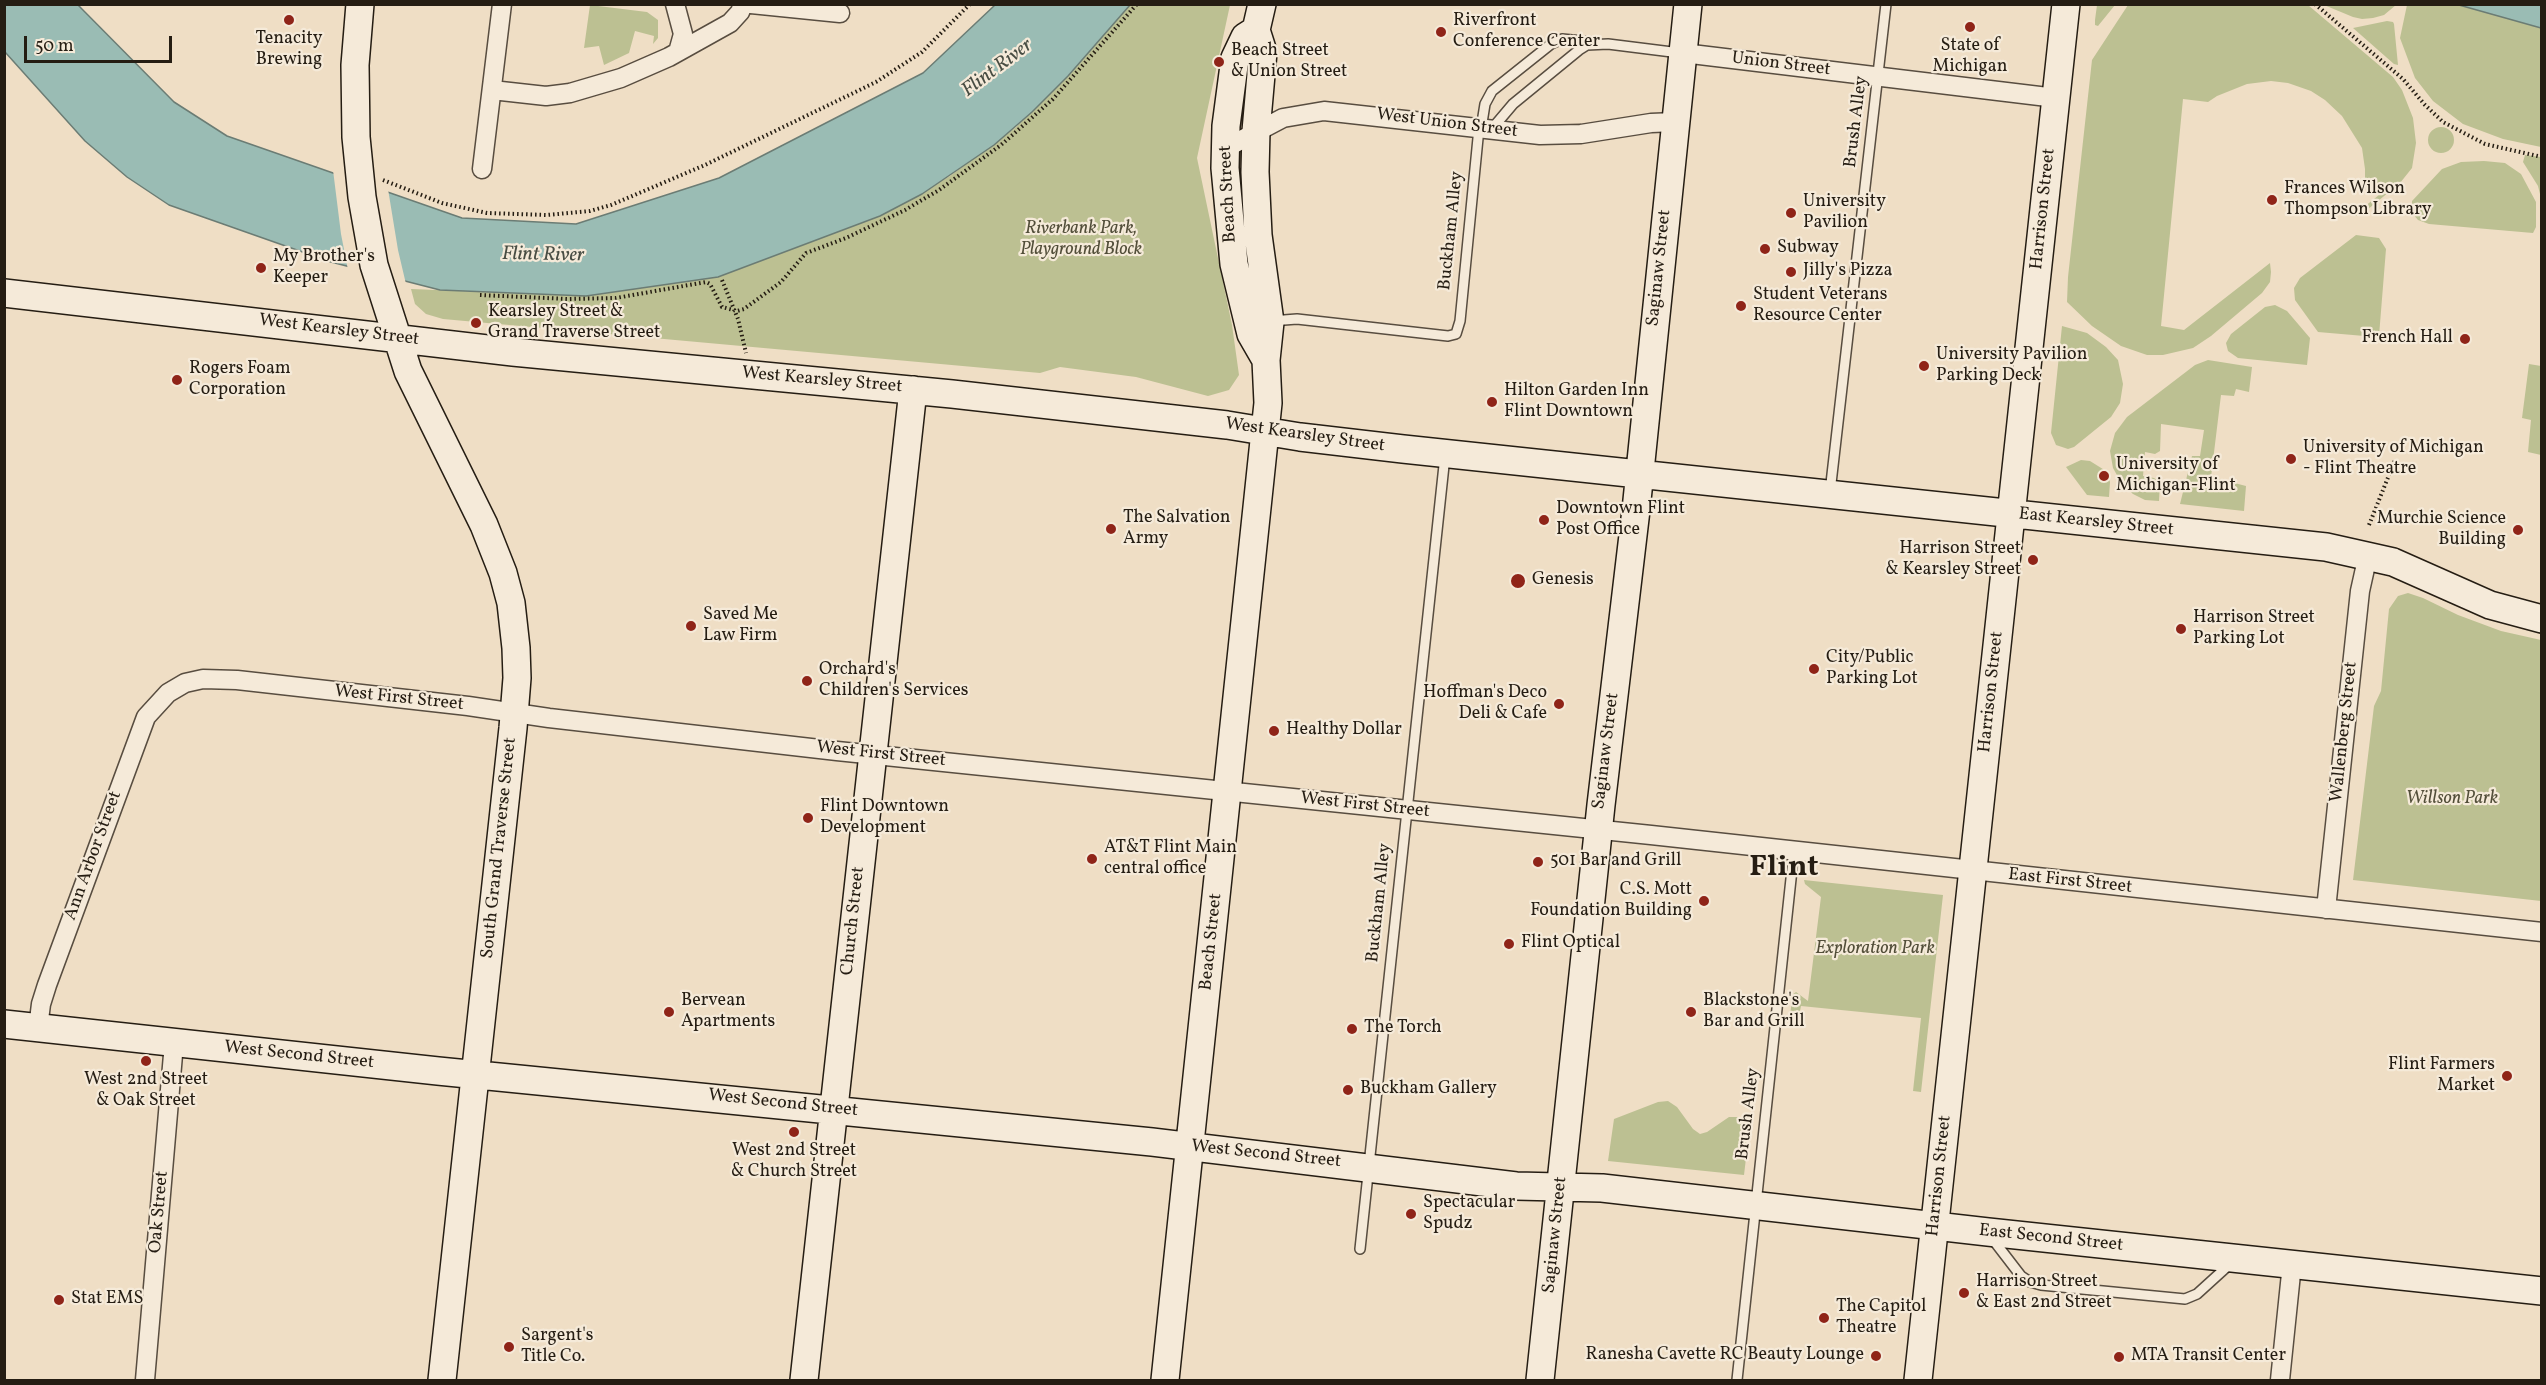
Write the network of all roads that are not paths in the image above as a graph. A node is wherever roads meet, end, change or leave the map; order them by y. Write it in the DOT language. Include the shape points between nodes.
graph roads {
  1 [pos="360,4"];
  2 [pos="502,4"];
  3 [pos="675,4"];
  4 [pos="743,4"];
  5 [pos="751,4"];
  6 [pos="1688,4"];
  7 [pos="1886,4"];
  8 [pos="2066,4"];
  9 [pos="840,13"];
  10 [pos="1259,17"];
  11 [pos="1600,43"];
  12 [pos="678,52"];
  13 [pos="1683,53"];
  14 [pos="1879,76"];
  15 [pos="492,90"];
  16 [pos="2056,98"];
  17 [pos="1675,122"];
  18 [pos="1484,129"];
  19 [pos="1256,131"];
  20 [pos="1226,148"];
  21 [pos="483,169"];
  22 [pos="4,293"];
  23 [pos="1260,324"];
  24 [pos="396,338"];
  25 [pos="913,390"];
  26 [pos="1266,431"];
  27 [pos="1445,453"];
  28 [pos="1639,474"];
  29 [pos="1830,494"];
  30 [pos="2011,513"];
  31 [pos="2368,555"];
  32 [pos="2541,619"];
  33 [pos="168,693"];
  34 [pos="515,713"];
  35 [pos="872,755"];
  36 [pos="1228,792"];
  37 [pos="1406,811"];
  38 [pos="1599,831"];
  39 [pos="1794,851"];
  40 [pos="1972,870"];
  41 [pos="2326,909"];
  42 [pos="2541,932"];
  43 [pos="4,1024"];
  44 [pos="38,1028"];
  45 [pos="174,1043"];
  46 [pos="476,1074"];
  47 [pos="834,1109"];
  48 [pos="1190,1146"];
  49 [pos="1368,1167"];
  50 [pos="1561,1187"];
  51 [pos="1754,1205"];
  52 [pos="1934,1225"];
  53 [pos="1989,1232"];
  54 [pos="1360,1249"];
  55 [pos="2236,1258"];
  56 [pos="2292,1264"];
  57 [pos="2541,1291"];
  58 [pos="144,1380"];
  59 [pos="442,1380"];
  60 [pos="804,1380"];
  61 [pos="1165,1380"];
  62 [pos="1540,1380"];
  63 [pos="1737,1380"];
  64 [pos="1918,1380"];
  65 [pos="2280,1380"];
  1 -- 24 [label="street, South Grand Traverse Street" via="354,98 358,160 365,221"];
  2 -- 15 [label="street"];
  3 -- 12 [label="street" via="683,34"];
  4 -- 12 [label="street" via="730,23"];
  5 -- 9 [label="street"];
  6 -- 13 [label="street, Saginaw Street"];
  7 -- 14 [label="lane, Brush Alley"];
  8 -- 16 [label="street, Harrison Street"];
  10 -- 19 [label="street, Beach Street" via="1263,52"];
  10 -- 20 [label="street, Beach Street" via="1237,52"];
  11 -- 13 [label="lane, Buckham Alley"];
  11 -- 18 [label="lane" via="1578,50"];
  11 -- 18 [label="lane, Buckham Alley" via="1562,39 1551,44 1492,91 1485,104"];
  12 -- 15 [label="street" via="633,73 570,93 546,96"];
  13 -- 14 [label="street, Union Street"];
  13 -- 17 [label="street, Saginaw Street"];
  14 -- 16 [label="street, Union Street"];
  14 -- 29 [label="lane, Brush Alley"];
  15 -- 21 [label="street"];
  16 -- 30 [label="street, Harrison Street"];
  17 -- 18 [label="street, West Union Street" via="1581,134"];
  17 -- 28 [label="street, Saginaw Street"];
  18 -- 19 [label="street, West Union Street" via="1324,111 1293,115"];
  18 -- 23 [label="lane, Buckham Alley" via="1455,335 1297,319"];
  19 -- 20 [label="street, West Union Street"];
  19 -- 23 [label="street, Beach Street"];
  20 -- 23 [label="street, Beach Street" via="1232,249"];
  22 -- 24 [label="street, West Kearsley Street"];
  23 -- 26 [label="street, Beach Street" via="1269,397"];
  24 -- 25 [label="street, West Kearsley Street"];
  24 -- 34 [label="street, South Grand Traverse Street" via="503,573 515,634"];
  25 -- 26 [label="street, West Kearsley Street"];
  25 -- 35 [label="street, Church Street"];
  26 -- 27 [label="street, West Kearsley Street"];
  26 -- 36 [label="street, Beach Street"];
  27 -- 28 [label="street, West Kearsley Street"];
  27 -- 37 [label="lane, Buckham Alley"];
  28 -- 29 [label="street, East Kearsley Street"];
  28 -- 38 [label="street, Saginaw Street"];
  29 -- 30 [label="street, East Kearsley Street"];
  30 -- 31 [label="street, East Kearsley Street" via="2326,547"];
  30 -- 40 [label="street, Harrison Street"];
  31 -- 32 [label="street, East Kearsley Street" via="2490,605"];
  31 -- 41 [label="street, Wallenberg Street" via="2360,591"];
  33 -- 34 [label="street, West First Street" via="195,680 224,679"];
  33 -- 44 [label="street, Ann Arbor Street" via="142,725 47,985"];
  34 -- 35 [label="street, West First Street"];
  34 -- 46 [label="street, South Grand Traverse Street"];
  35 -- 36 [label="street, West First Street"];
  35 -- 47 [label="street, Church Street"];
  36 -- 37 [label="street, West First Street"];
  36 -- 48 [label="street, Beach Street"];
  37 -- 38 [label="street, West First Street"];
  37 -- 49 [label="lane, Buckham Alley"];
  38 -- 39 [label="street, East First Street"];
  38 -- 50 [label="street, Saginaw Street"];
  39 -- 40 [label="street, East First Street"];
  39 -- 51 [label="lane, Brush Alley"];
  40 -- 41 [label="street, East First Street"];
  40 -- 52 [label="street, Harrison Street"];
  41 -- 42 [label="street, East First Street"];
  43 -- 44 [label="street, West Second Street"];
  44 -- 45 [label="street, West Second Street"];
  45 -- 46 [label="street, West Second Street"];
  45 -- 58 [label="street, Oak Street"];
  46 -- 47 [label="street, West Second Street"];
  46 -- 59 [label="street, South Grand Traverse Street"];
  47 -- 48 [label="street, West Second Street"];
  47 -- 60 [label="street, Church Street"];
  48 -- 49 [label="street, West Second Street"];
  48 -- 61 [label="street, Beach Street"];
  49 -- 50 [label="street, West Second Street" via="1516,1186"];
  49 -- 54 [label="lane, Buckham Alley"];
  50 -- 51 [label="street, East Second Street"];
  50 -- 62 [label="street, Saginaw Street"];
  51 -- 52 [label="street, East Second Street"];
  51 -- 63 [label="lane, Brush Alley"];
  52 -- 53 [label="street, East Second Street"];
  52 -- 64 [label="street, Harrison Street"];
  53 -- 55 [label="street, East Second Street"];
  53 -- 55 [label="lane" via="2030,1282 2168,1299 2193,1297"];
  55 -- 56 [label="street, East Second Street"];
  56 -- 57 [label="street, East Second Street"];
  56 -- 65 [label="street"];
}
